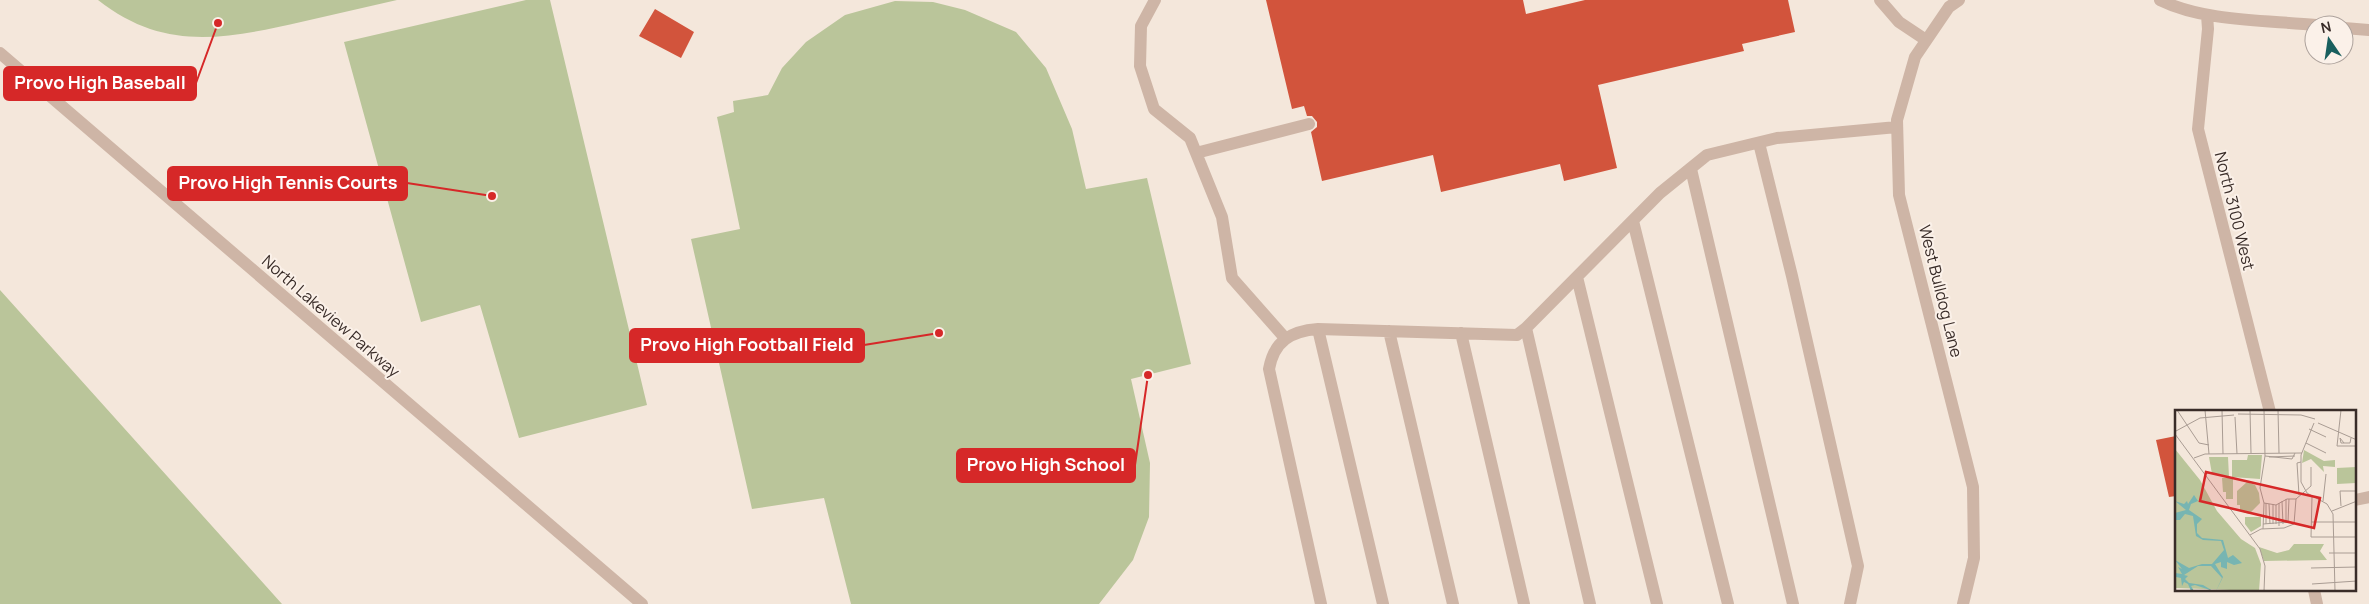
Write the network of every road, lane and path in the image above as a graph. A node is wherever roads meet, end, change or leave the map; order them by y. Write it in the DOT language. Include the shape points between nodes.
graph roads {
  1 [pos="1154,0"];
  2 [pos="1880,0"];
  3 [pos="1958,0"];
  4 [pos="2160,0"];
  5 [pos="2207,15"];
  6 [pos="2304,24"];
  7 [pos="2354,29"];
  8 [pos="2369,30"];
  9 [pos="1926,40"];
  10 [pos="0,53"];
  11 [pos="1309,124"];
  12 [pos="1897,127"];
  13 [pos="1759,143"];
  14 [pos="1196,153"];
  15 [pos="1691,169"];
  16 [pos="1633,220"];
  17 [pos="1577,277"];
  18 [pos="1526,328"];
  19 [pos="1318,330"];
  20 [pos="1389,332"];
  21 [pos="1461,333"];
  22 [pos="1285,338"];
  23 [pos="2269,410"];
  24 [pos="2369,497"];
  25 [pos="2356,500"];
  26 [pos="642,604"];
  27 [pos="1320,604"];
  28 [pos="1383,604"];
  29 [pos="1453,604"];
  30 [pos="1524,604"];
  31 [pos="1590,604"];
  32 [pos="1657,604"];
  33 [pos="1728,604"];
  34 [pos="1792,604"];
  35 [pos="1850,604"];
  36 [pos="1963,604"];
  1 -- 14 [label="street" via="1140,26 1140,66 1154,109 1190,138"];
  2 -- 9 [label="street" via="1900,22"];
  3 -- 9 [label="street, West Bulldog Lane" via="1949,7"];
  4 -- 5 [label="street" via="2176,8"];
  5 -- 6 [label="street"];
  5 -- 23 [label="street, North 3100 West" via="2198,129"];
  7 -- 8 [label="street"];
  9 -- 12 [label="street, West Bulldog Lane" via="1915,57"];
  10 -- 26 [label="street, North Lakeview Parkway"];
  11 -- 14 [label="street"];
  12 -- 13 [label="street" via="1776,138"];
  12 -- 36 [label="street, West Bulldog Lane" via="1899,194 1973,487 1974,558"];
  13 -- 15 [label="street" via="1707,155"];
  13 -- 35 [label="street" via="1858,566"];
  14 -- 22 [label="street" via="1222,217 1232,278"];
  15 -- 16 [label="street"];
  15 -- 34 [label="street"];
  16 -- 17 [label="street"];
  16 -- 33 [label="street"];
  17 -- 18 [label="street"];
  17 -- 32 [label="street"];
  18 -- 21 [label="street" via="1517,335"];
  18 -- 31 [label="street"];
  19 -- 20 [label="street"];
  19 -- 22 [label="street" via="1302,330"];
  19 -- 28 [label="street"];
  20 -- 21 [label="street"];
  20 -- 29 [label="street"];
  21 -- 30 [label="street"];
  22 -- 27 [label="street" via="1272,354 1269,369"];
  24 -- 25 [label="street"];
}
